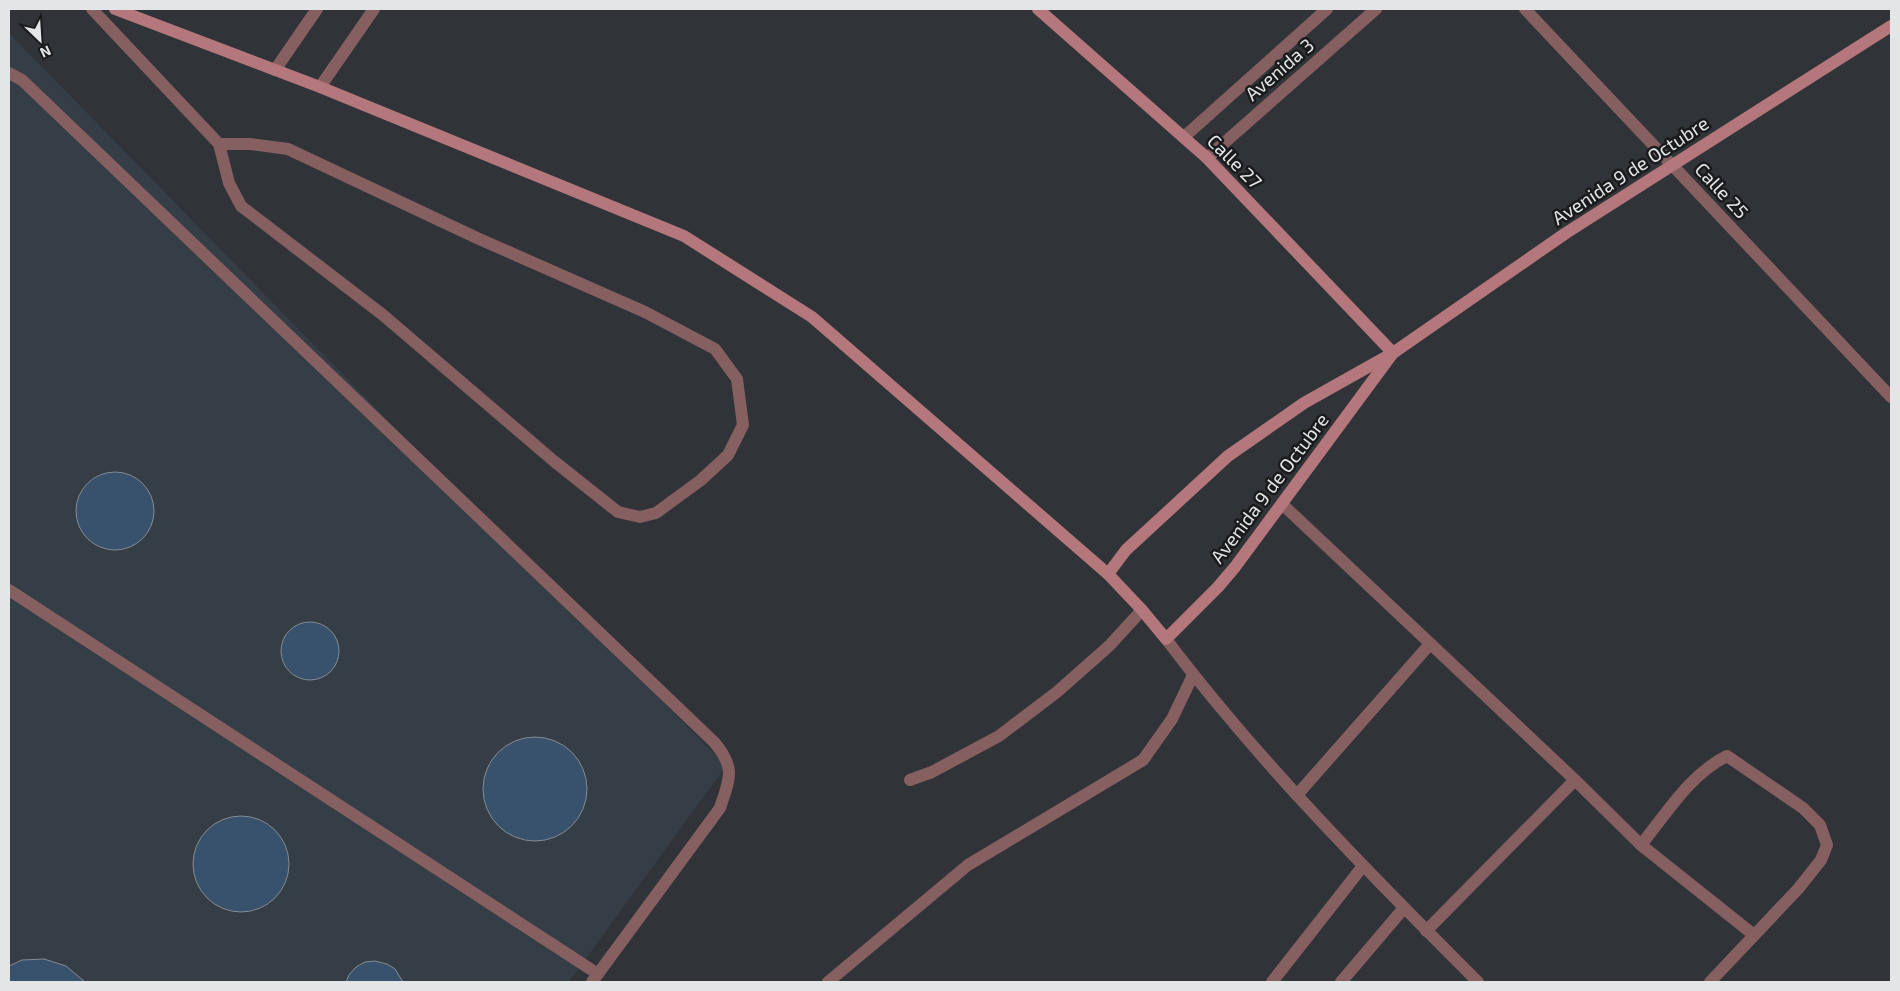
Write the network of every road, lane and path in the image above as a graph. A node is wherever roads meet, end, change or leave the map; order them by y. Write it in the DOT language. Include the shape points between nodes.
graph roads {
  1 [pos="92,9"];
  2 [pos="115,9"];
  3 [pos="317,9"];
  4 [pos="374,9"];
  5 [pos="1038,9"];
  6 [pos="1327,9"];
  7 [pos="1376,9"];
  8 [pos="1525,9"];
  9 [pos="1891,26"];
  10 [pos="275,70"];
  11 [pos="9,73"];
  12 [pos="320,87"];
  13 [pos="1184,137"];
  14 [pos="219,144"];
  15 [pos="1207,158"];
  16 [pos="1673,166"];
  17 [pos="1393,353"];
  18 [pos="1891,397"];
  19 [pos="1282,504"];
  20 [pos="1108,574"];
  21 [pos="9,590"];
  22 [pos="1142,610"];
  23 [pos="1166,639"];
  24 [pos="1430,644"];
  25 [pos="1193,675"];
  26 [pos="910,780"];
  27 [pos="1575,780"];
  28 [pos="1297,795"];
  29 [pos="1641,845"];
  30 [pos="1363,866"];
  31 [pos="1404,908"];
  32 [pos="1426,931"];
  33 [pos="1754,935"];
  34 [pos="595,978"];
  35 [pos="828,982"];
  36 [pos="1272,982"];
  37 [pos="1341,982"];
  38 [pos="1478,982"];
  39 [pos="1710,982"];
  1 -- 14 [label="street"];
  2 -- 10 [label="main road"];
  3 -- 10 [label="street"];
  4 -- 12 [label="street"];
  5 -- 13 [label="main road, Calle 27"];
  6 -- 13 [label="street, Avenida 3"];
  7 -- 15 [label="street, Avenida 3"];
  8 -- 16 [label="street, Calle 25"];
  9 -- 16 [label="main road, Avenida 9 de Octubre"];
  10 -- 12 [label="main road"];
  11 -- 34 [label="street" via="22,80 722,751 730,778 720,808"];
  12 -- 20 [label="main road" via="684,236 812,317"];
  13 -- 15 [label="main road, Calle 27"];
  14 -- 14 [label="street" via="288,149 645,312 716,349 737,379 743,425 728,455 701,480 656,512 640,516 618,512 383,315 241,206 229,183"];
  15 -- 17 [label="main road, Calle 27"];
  16 -- 17 [label="main road, Avenida 9 de Octubre" via="1566,233"];
  16 -- 18 [label="street, Calle 25"];
  17 -- 19 [label="main road, Avenida 9 de Octubre"];
  17 -- 20 [label="main road, Avenida 9 de Octubre" via="1304,404 1228,456 1126,550"];
  19 -- 23 [label="main road, Avenida 9 de Octubre" via="1218,587"];
  19 -- 24 [label="street"];
  20 -- 22 [label="main road"];
  21 -- 34 [label="street"];
  22 -- 23 [label="main road"];
  22 -- 26 [label="street" via="1109,646 1057,692 999,736 932,772"];
  23 -- 25 [label="street"];
  24 -- 27 [label="street"];
  24 -- 28 [label="street"];
  25 -- 28 [label="street"];
  25 -- 35 [label="street" via="1172,719 1143,760 968,864"];
  27 -- 29 [label="street"];
  27 -- 32 [label="street"];
  28 -- 30 [label="street"];
  29 -- 33 [label="street"];
  29 -- 33 [label="street" via="1689,786 1711,764 1727,756 1803,808 1820,825 1827,846 1821,860 1798,889"];
  30 -- 31 [label="street"];
  30 -- 36 [label="street"];
  31 -- 32 [label="street"];
  31 -- 37 [label="street"];
  32 -- 38 [label="street"];
  33 -- 39 [label="street"];
}
